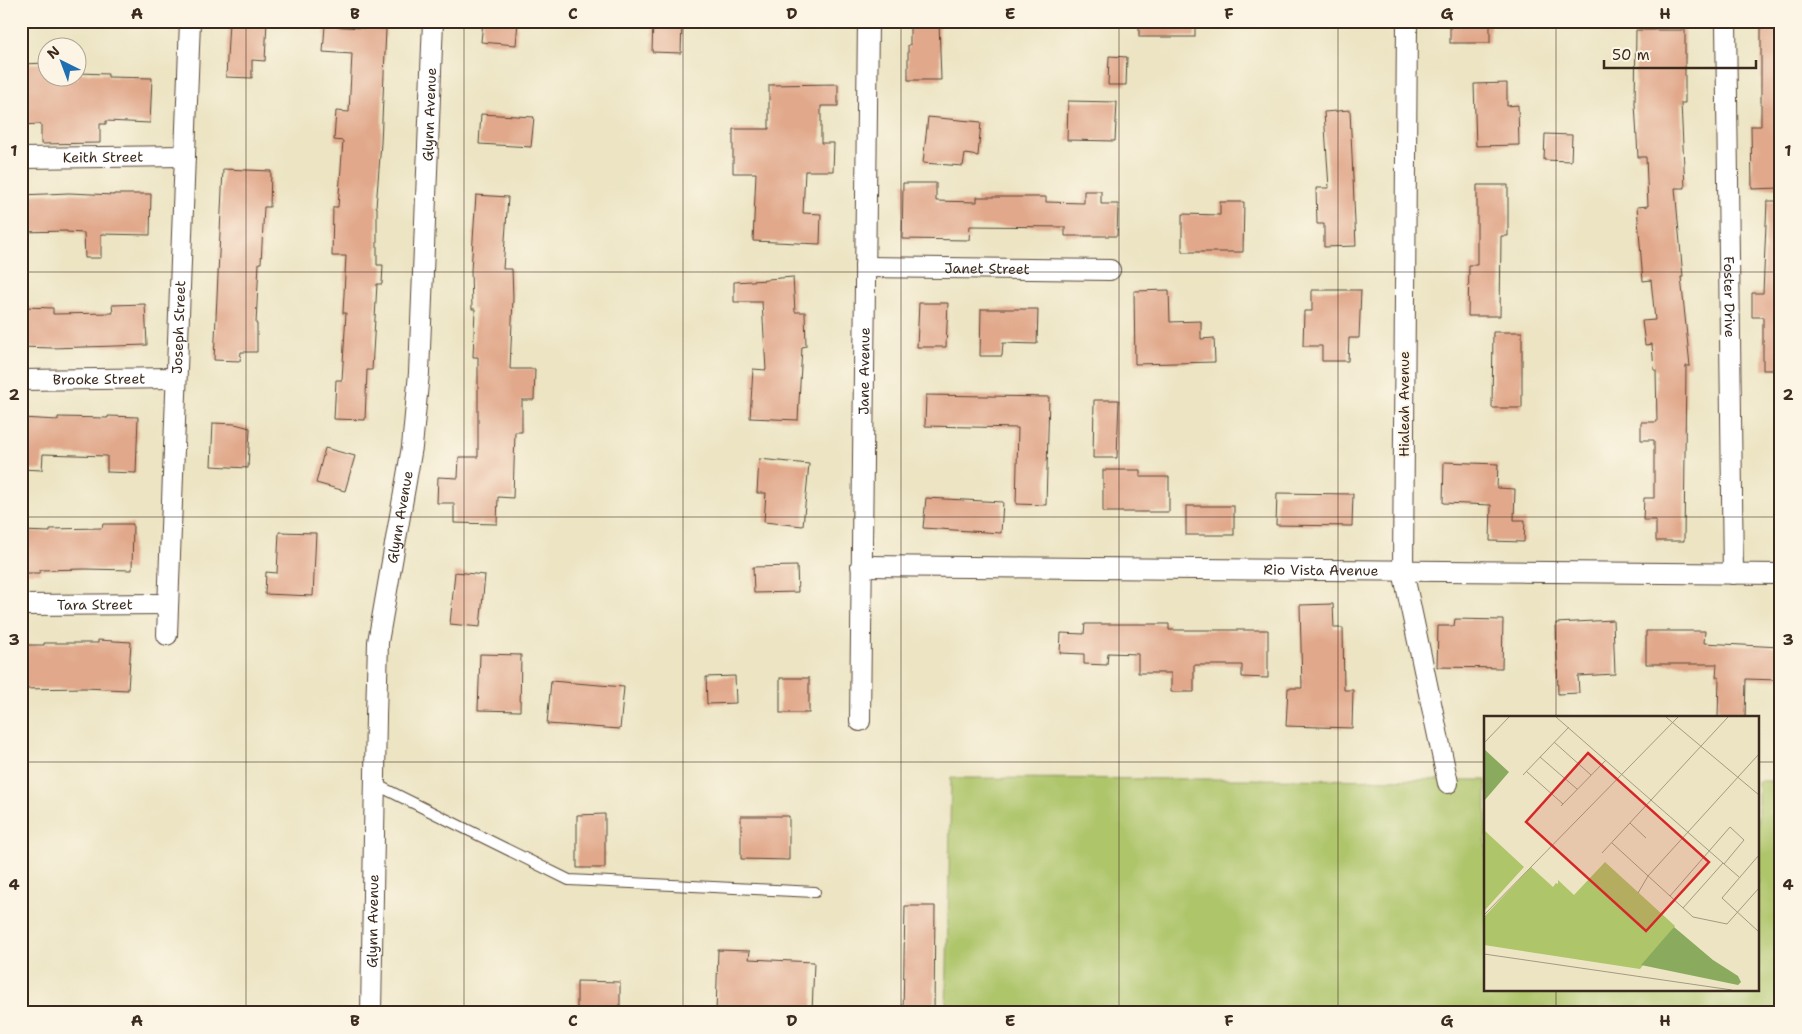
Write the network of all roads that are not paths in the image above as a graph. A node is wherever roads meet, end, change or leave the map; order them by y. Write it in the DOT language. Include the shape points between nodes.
graph roads {
  1 [pos="190,21"];
  2 [pos="433,21"];
  3 [pos="868,21"];
  4 [pos="1407,21"];
  5 [pos="1726,21"];
  6 [pos="185,156"];
  7 [pos="21,158"];
  8 [pos="865,267"];
  9 [pos="1110,270"];
  10 [pos="176,378"];
  11 [pos="21,380"];
  12 [pos="861,566"];
  13 [pos="1403,571"];
  14 [pos="1733,574"];
  15 [pos="1781,574"];
  16 [pos="168,604"];
  17 [pos="21,605"];
  18 [pos="167,635"];
  19 [pos="860,720"];
  20 [pos="1448,783"];
  21 [pos="375,784"];
  22 [pos="815,892"];
  23 [pos="371,1013"];
  1 -- 6 [label="street, Joseph Street"];
  2 -- 21 [label="street, Glynn Avenue" via="419,373 412,446 378,642"];
  3 -- 8 [label="street, Jane Avenue"];
  4 -- 13 [label="street, Hialeah Avenue"];
  5 -- 14 [label="street, Foster Drive"];
  6 -- 7 [label="street, Keith Street"];
  6 -- 10 [label="street, Joseph Street"];
  8 -- 9 [label="street, Janet Street"];
  8 -- 12 [label="street, Jane Avenue"];
  10 -- 11 [label="street, Brooke Street"];
  10 -- 16 [label="street, Joseph Street"];
  12 -- 13 [label="street, Rio Vista Avenue"];
  12 -- 19 [label="street, Jane Avenue"];
  13 -- 14 [label="street, Rio Vista Avenue"];
  13 -- 20 [label="street, Hialeah Avenue"];
  14 -- 15 [label="street, Rio Vista Avenue"];
  16 -- 17 [label="street, Tara Street"];
  16 -- 18 [label="street, Joseph Street"];
  21 -- 22 [label="lane" via="569,880"];
  21 -- 23 [label="street, Glynn Avenue"];
}
